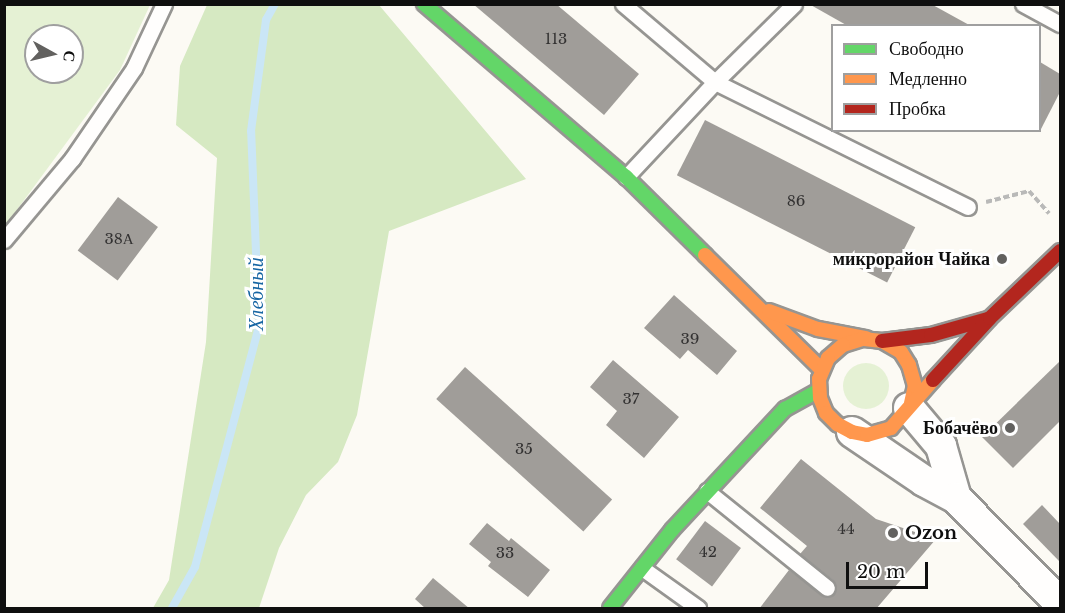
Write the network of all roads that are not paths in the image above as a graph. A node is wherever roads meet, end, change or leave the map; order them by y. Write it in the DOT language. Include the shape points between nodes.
graph roads {
  1 [pos="164,4"];
  2 [pos="424,4"];
  3 [pos="622,4"];
  4 [pos="794,4"];
  5 [pos="1023,4"];
  6 [pos="1060,24"];
  7 [pos="715,82"];
  8 [pos="626,177"];
  9 [pos="968,207"];
  10 [pos="4,240"];
  11 [pos="1060,251"];
  12 [pos="754,303"];
  13 [pos="990,318"];
  14 [pos="875,340"];
  15 [pos="822,370"];
  16 [pos="819,390"];
  17 [pos="910,406"];
  18 [pos="852,432"];
  19 [pos="707,491"];
  20 [pos="956,498"];
  21 [pos="642,568"];
  22 [pos="827,588"];
  23 [pos="1060,603"];
  24 [pos="610,609"];
  25 [pos="698,609"];
  1 -- 10 [label="lane" via="128,77 72,159"];
  2 -- 8 [label="street"];
  3 -- 7 [label="lane"];
  4 -- 7 [label="lane"];
  5 -- 6 [label="lane"];
  7 -- 8 [label="lane"];
  7 -- 9 [label="lane"];
  8 -- 12 [label="street"];
  11 -- 13 [label="street"];
  12 -- 14 [label="street" via="785,319"];
  12 -- 15 [label="street"];
  13 -- 14 [label="street" via="931,335"];
  13 -- 17 [label="street"];
  14 -- 15 [label="street" via="849,342 837,348"];
  14 -- 17 [label="street" via="901,352 909,364 915,386"];
  15 -- 16 [label="street"];
  16 -- 18 [label="street" via="826,413"];
  16 -- 19 [label="street" via="785,409"];
  17 -- 18 [label="street" via="884,432"];
  17 -- 20 [label="street" via="941,446"];
  18 -- 20 [label="street"];
  19 -- 21 [label="street"];
  19 -- 22 [label="lane"];
  20 -- 23 [label="street"];
  21 -- 24 [label="street"];
  21 -- 25 [label="lane"];
}
